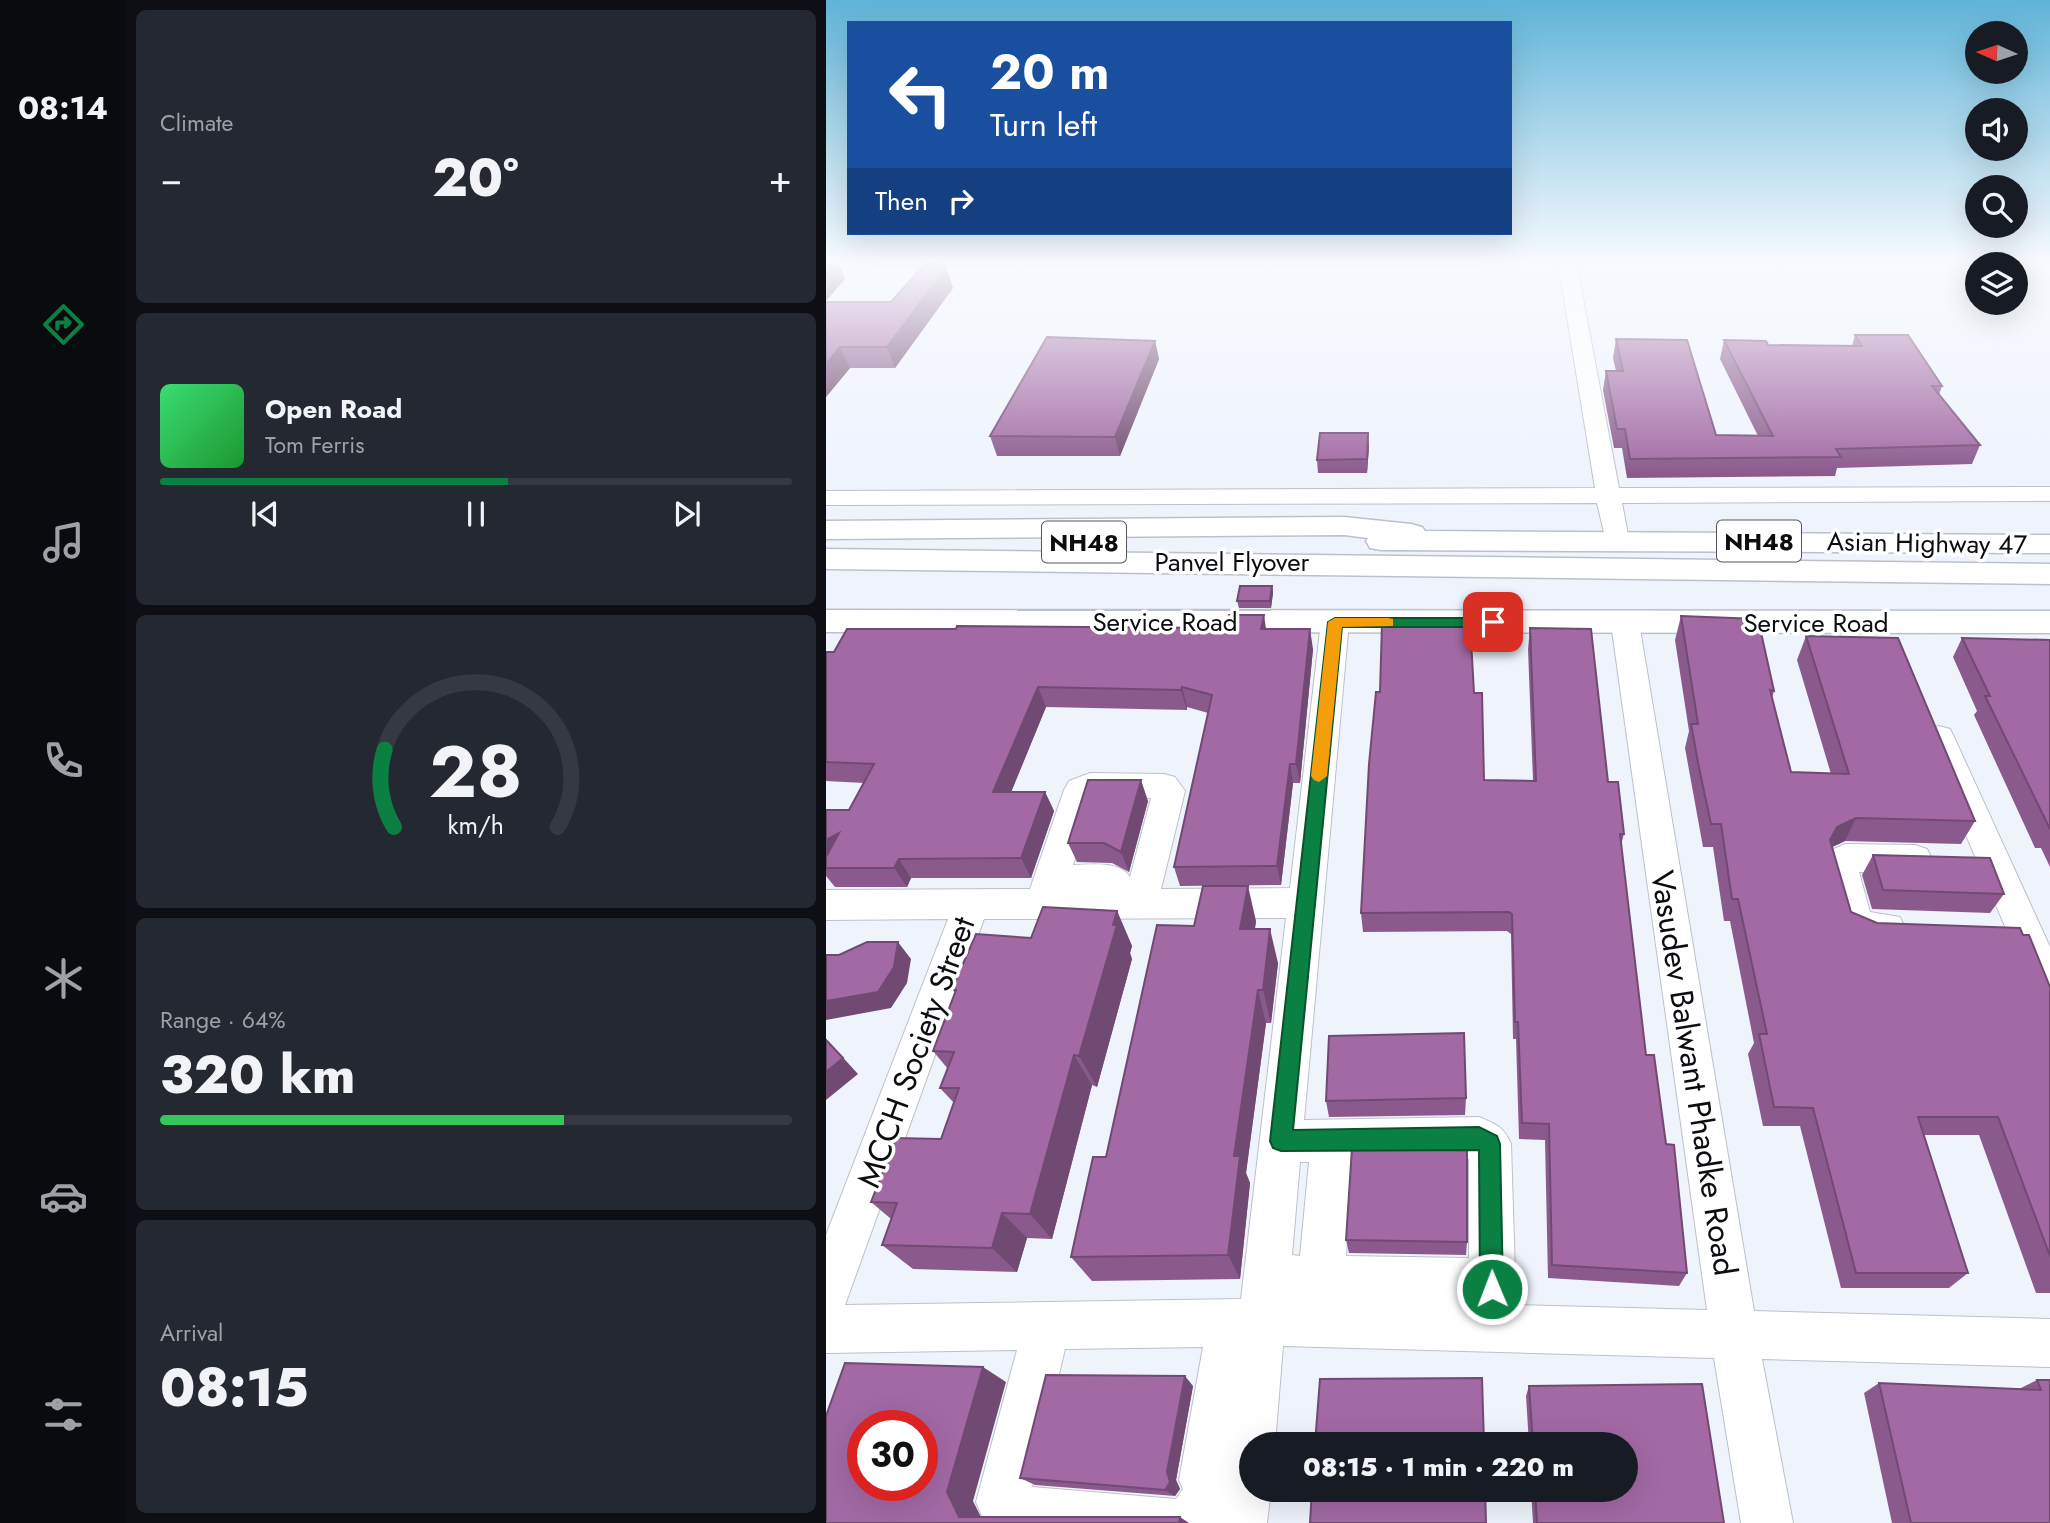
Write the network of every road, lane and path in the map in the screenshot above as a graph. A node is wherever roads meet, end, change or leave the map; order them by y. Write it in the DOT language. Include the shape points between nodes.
graph roads {
  1 [pos="1580,333"];
  2 [pos="1609,494"];
  3 [pos="2050,494"];
  4 [pos="826,498"];
  5 [pos="826,530"];
  6 [pos="1616,540"];
  7 [pos="826,542"];
  8 [pos="2050,544"];
  9 [pos="1340,553"];
  10 [pos="1469,554"];
  11 [pos="826,559"];
  12 [pos="2050,574"];
  13 [pos="826,578"];
  14 [pos="826,621"];
  15 [pos="1335,622"];
  16 [pos="2050,622"];
  17 [pos="1625,623"];
  18 [pos="1927,711"];
  19 [pos="1994,861"];
  20 [pos="1047,892"];
  21 [pos="1306,903"];
  22 [pos="972,904"];
  23 [pos="1125,904"];
  24 [pos="826,905"];
  25 [pos="1916,929"];
  26 [pos="2050,989"];
  27 [pos="1332,1140"];
  28 [pos="1281,1141"];
  29 [pos="1321,1279"];
  30 [pos="1466,1280"];
  31 [pos="826,1295"];
  32 [pos="1047,1325"];
  33 [pos="826,1329"];
  34 [pos="1493,1329"];
  35 [pos="1734,1335"];
  36 [pos="1232,1336"];
  37 [pos="2050,1343"];
  38 [pos="1203,1512"];
  39 [pos="1767,1523"];
  1 -- 2 [label="street"];
  2 -- 3 [label="street"];
  2 -- 4 [label="street"];
  2 -- 6 [label="street"];
  5 -- 10 [label="main road" via="1344,526"];
  6 -- 8 [label="main road, Asian Highway 47 / NH48"];
  6 -- 10 [label="main road, Asian Highway 47 / NH48"];
  7 -- 9 [label="main road, Panvel Flyover / NH48"];
  9 -- 10 [label="main road, Panvel Flyover / NH48"];
  9 -- 11 [label="main road, Panvel Flyover / NH48"];
  10 -- 12 [label="main road, Asian Highway 47 / NH48"];
  10 -- 13 [label="main road" via="1337,580"];
  14 -- 15 [label="main road, Service Road"];
  15 -- 17 [label="main road, Service Road"];
  15 -- 21 [label="street"];
  16 -- 17 [label="main road, Service Road" via="1894,636"];
  17 -- 35 [label="street, Vasudev Balwant Phadke Road"];
  18 -- 19 [label="street"];
  19 -- 25 [label="street" via="1844,858 1839,862 1855,922 1864,927"];
  19 -- 26 [label="street" via="2010,932"];
  20 -- 22 [label="street"];
  20 -- 23 [label="street"];
  20 -- 23 [label="street" via="1080,790 1090,785 1164,786 1169,792"];
  21 -- 23 [label="street"];
  21 -- 28 [label="street"];
  22 -- 24 [label="street, MCCH Society Street"];
  22 -- 31 [label="street, MCCH Society Street"];
  27 -- 28 [label="street"];
  27 -- 29 [label="street"];
  27 -- 34 [label="street" via="1479,1138 1490,1144"];
  28 -- 36 [label="street"];
  29 -- 30 [label="street"];
  29 -- 36 [label="street"];
  32 -- 33 [label="street"];
  32 -- 36 [label="street"];
  32 -- 38 [label="street" via="1002,1502 1009,1513"];
  34 -- 35 [label="street"];
  34 -- 36 [label="street"];
  35 -- 37 [label="street"];
  35 -- 39 [label="street, Vasudev Balwant Phadke Road"];
  36 -- 38 [label="street"];
}
